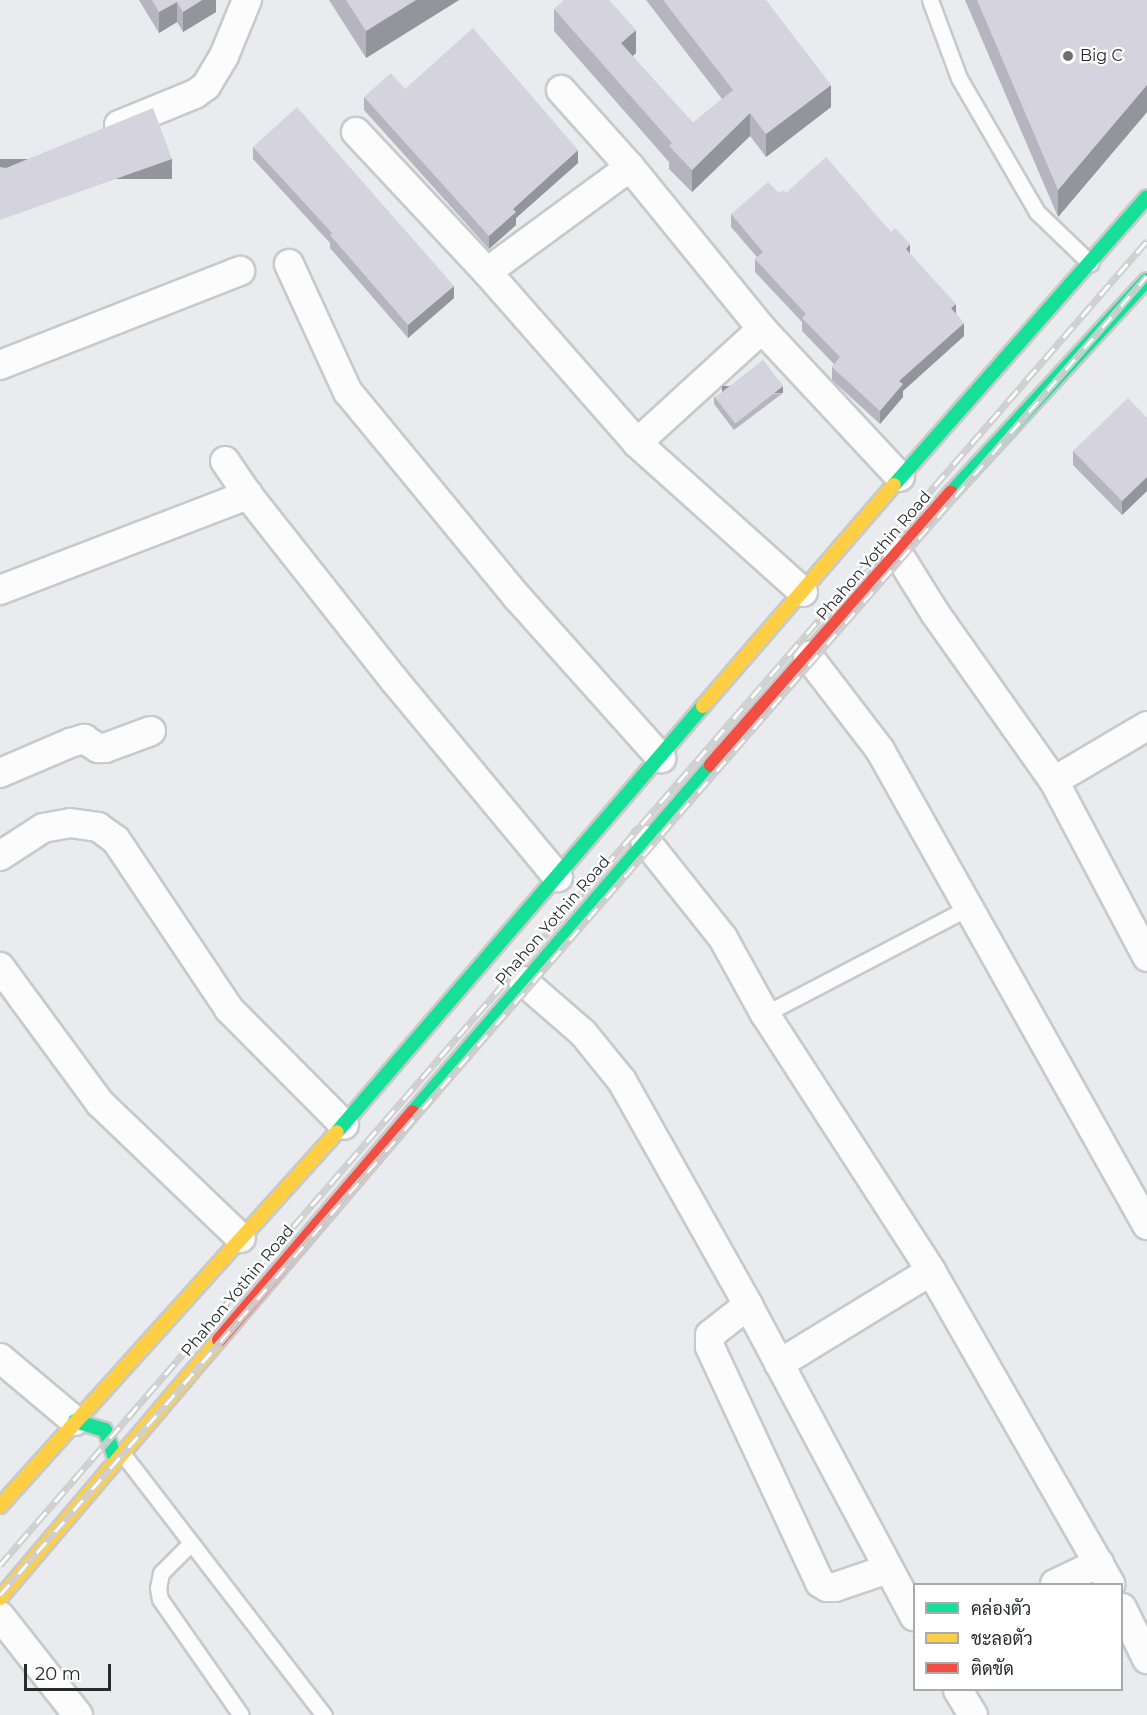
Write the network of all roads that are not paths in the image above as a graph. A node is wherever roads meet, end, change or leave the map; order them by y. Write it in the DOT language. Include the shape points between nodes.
graph roads {
  1 [pos="247,0"];
  2 [pos="930,0"];
  3 [pos="561,90"];
  4 [pos="356,132"];
  5 [pos="98,134"];
  6 [pos="630,167"];
  7 [pos="1147,197"];
  8 [pos="289,264"];
  9 [pos="1090,264"];
  10 [pos="240,271"];
  11 [pos="487,272"];
  12 [pos="1147,280"];
  13 [pos="762,329"];
  14 [pos="0,365"];
  15 [pos="637,444"];
  16 [pos="225,461"];
  17 [pos="900,477"];
  18 [pos="248,495"];
  19 [pos="897,552"];
  20 [pos="0,590"];
  21 [pos="803,592"];
  22 [pos="808,657"];
  23 [pos="1147,726"];
  24 [pos="151,731"];
  25 [pos="661,758"];
  26 [pos="0,773"];
  27 [pos="1054,781"];
  28 [pos="645,840"];
  29 [pos="0,856"];
  30 [pos="558,877"];
  31 [pos="968,908"];
  32 [pos="1144,945"];
  33 [pos="0,967"];
  34 [pos="523,981"];
  35 [pos="765,1014"];
  36 [pos="344,1133"];
  37 [pos="1147,1225"];
  38 [pos="241,1239"];
  39 [pos="931,1271"];
  40 [pos="748,1305"];
  41 [pos="0,1358"];
  42 [pos="779,1364"];
  43 [pos="75,1421"];
  44 [pos="119,1456"];
  45 [pos="0,1506"];
  46 [pos="191,1543"];
  47 [pos="888,1569"];
  48 [pos="1105,1574"];
  49 [pos="1060,1583"];
  50 [pos="0,1598"];
  51 [pos="1123,1610"];
  52 [pos="913,1613"];
  53 [pos="0,1616"];
  54 [pos="1147,1659"];
  55 [pos="959,1691"];
  56 [pos="78,1715"];
  57 [pos="241,1715"];
  58 [pos="324,1715"];
  59 [pos="973,1715"];
  1 -- 5 [label="street" via="224,56 206,86"];
  2 -- 9 [label="lane" via="959,78 1038,212"];
  3 -- 6 [label="street"];
  4 -- 11 [label="street"];
  6 -- 11 [label="street"];
  6 -- 13 [label="street"];
  7 -- 9 [label="main road, Phahon Yothin Road"];
  8 -- 25 [label="street" via="348,392 518,598"];
  9 -- 17 [label="main road, Phahon Yothin Road"];
  10 -- 14 [label="street"];
  11 -- 15 [label="street"];
  12 -- 19 [label="main road, Phahon Yothin Road"];
  13 -- 15 [label="street"];
  13 -- 17 [label="street"];
  15 -- 21 [label="street"];
  16 -- 18 [label="street"];
  17 -- 21 [label="main road, Phahon Yothin Road"];
  18 -- 20 [label="street"];
  18 -- 30 [label="street" via="395,681"];
  19 -- 22 [label="main road, Phahon Yothin Road"];
  19 -- 27 [label="street" via="935,613"];
  21 -- 25 [label="main road, Phahon Yothin Road"];
  22 -- 28 [label="main road, Phahon Yothin Road"];
  22 -- 31 [label="street" via="880,750"];
  23 -- 27 [label="street"];
  24 -- 26 [label="street" via="105,748 84,739"];
  25 -- 30 [label="main road, Phahon Yothin Road"];
  27 -- 32 [label="street"];
  28 -- 34 [label="main road, Phahon Yothin Road"];
  28 -- 35 [label="street" via="723,938"];
  29 -- 36 [label="street" via="44,828 70,823 98,827 116,840 229,1009"];
  30 -- 36 [label="main road, Phahon Yothin Road"];
  31 -- 35 [label="lane"];
  31 -- 37 [label="street"];
  33 -- 38 [label="street" via="100,1103"];
  34 -- 40 [label="street" via="583,1034 622,1082"];
  34 -- 44 [label="main road, Phahon Yothin Road" via="370,1153"];
  35 -- 39 [label="street"];
  36 -- 38 [label="main road, Phahon Yothin Road"];
  38 -- 43 [label="main road, Phahon Yothin Road"];
  39 -- 42 [label="street"];
  39 -- 48 [label="street"];
  40 -- 42 [label="street"];
  40 -- 47 [label="street" via="710,1335 710,1347 820,1582 835,1587"];
  41 -- 43 [label="street"];
  42 -- 47 [label="street"];
  43 -- 44 [label="main road" via="105,1430"];
  43 -- 45 [label="main road, Phahon Yothin Road"];
  44 -- 46 [label="lane"];
  44 -- 50 [label="main road, Phahon Yothin Road"];
  46 -- 57 [label="lane" via="160,1573 160,1599"];
  46 -- 58 [label="lane"];
  47 -- 52 [label="street"];
  48 -- 49 [label="street"];
  51 -- 54 [label="street"];
  53 -- 56 [label="street"];
  55 -- 59 [label="street"];
}
